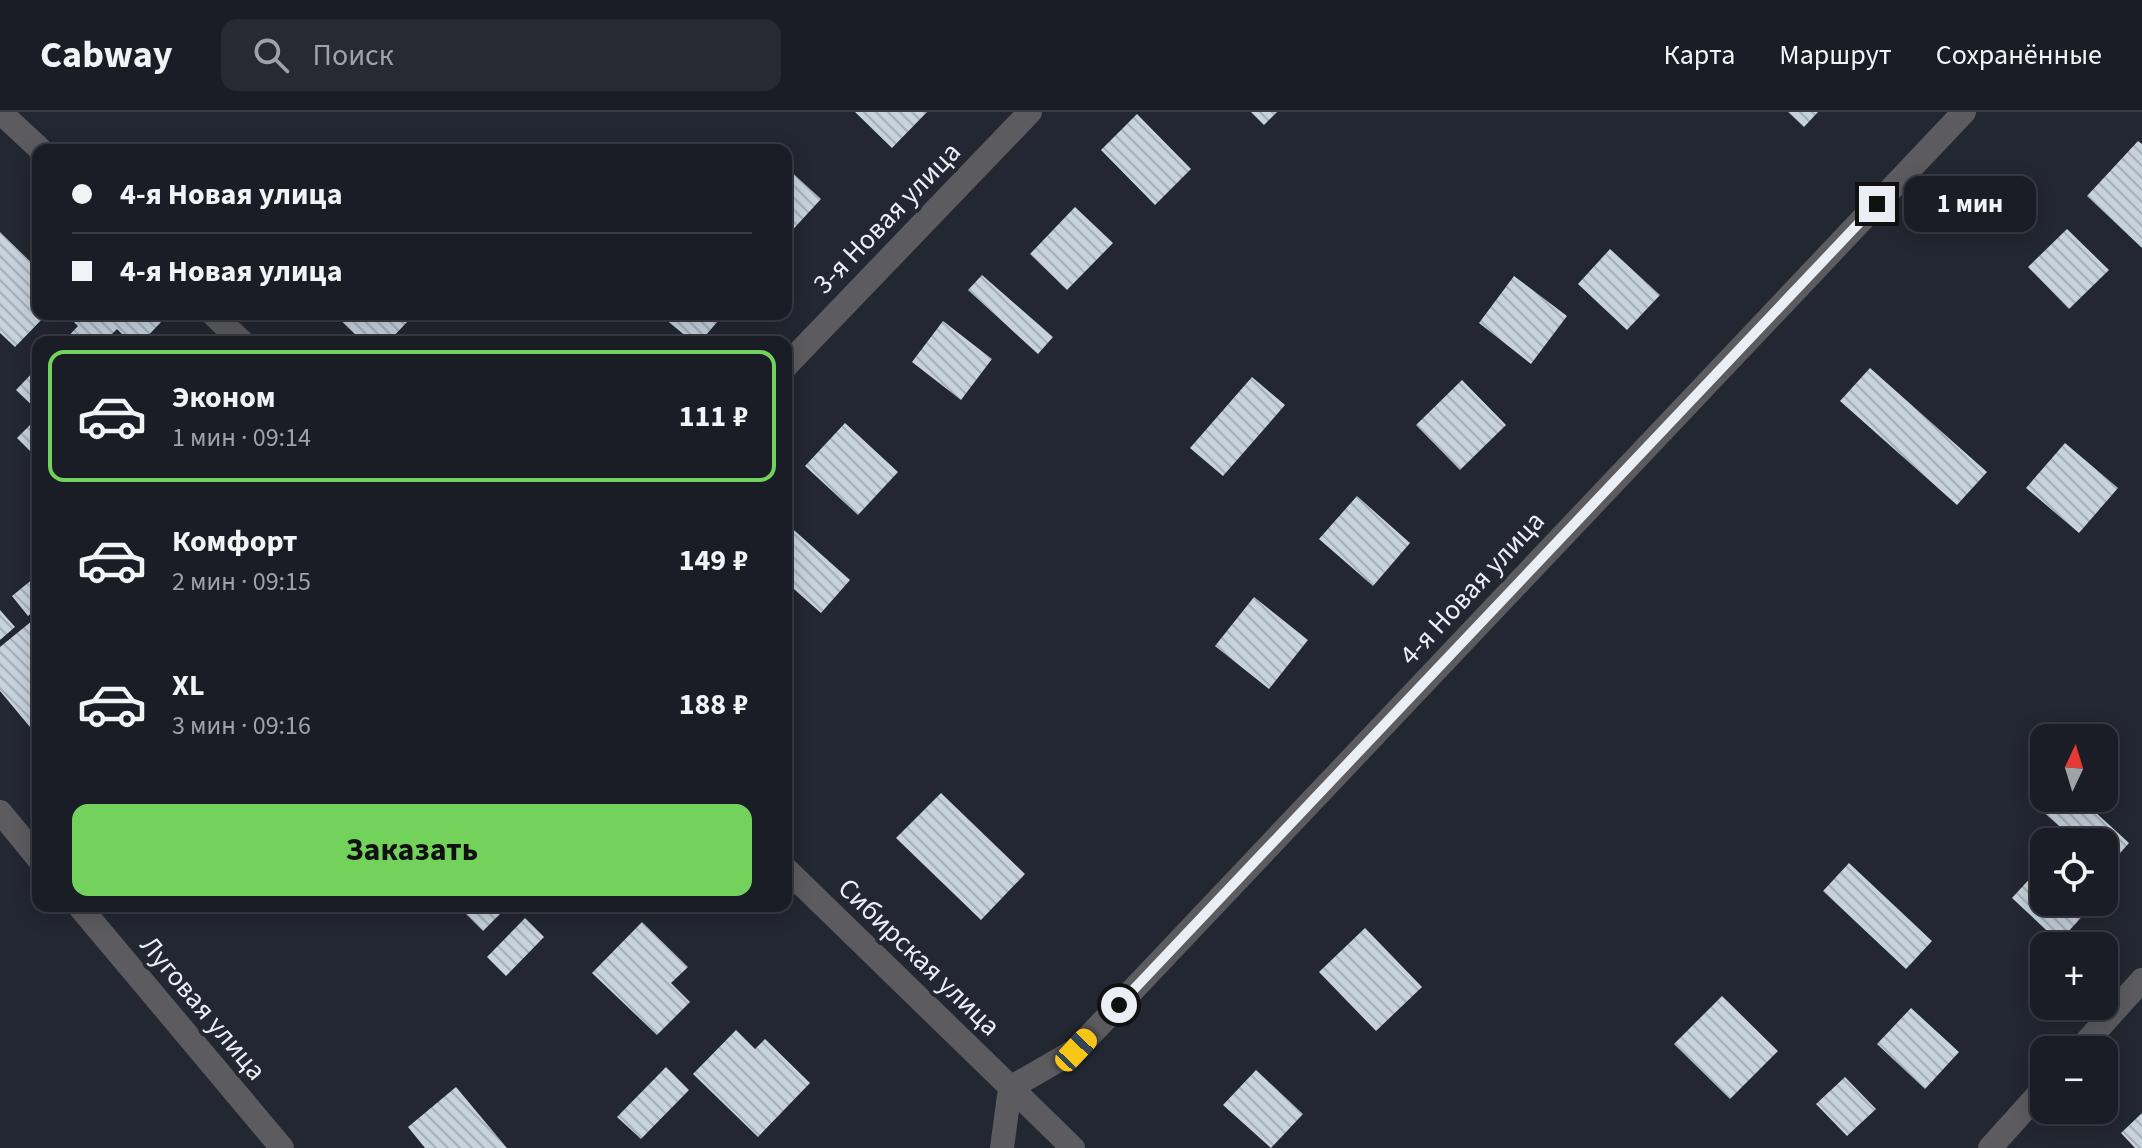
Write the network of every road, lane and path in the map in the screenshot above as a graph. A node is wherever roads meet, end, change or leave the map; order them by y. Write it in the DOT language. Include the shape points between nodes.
graph roads {
  1 [pos="0,112"];
  2 [pos="1030,112"];
  3 [pos="1964,112"];
  4 [pos="35,144"];
  5 [pos="219,320"];
  6 [pos="236,336"];
  7 [pos="792,360"];
  8 [pos="0,812"];
  9 [pos="32,851"];
  10 [pos="792,875"];
  11 [pos="84,912"];
  12 [pos="2142,980"];
  13 [pos="2092,1036"];
  14 [pos="1010,1088"];
  15 [pos="2030,1104"];
  16 [pos="282,1148"];
  17 [pos="1002,1148"];
  18 [pos="1073,1148"];
  19 [pos="1990,1148"];
  1 -- 4 [label="street"];
  2 -- 7 [label="street, 3-я Новая улица"];
  3 -- 14 [label="street, 4-я Новая улица" via="1076,1050"];
  5 -- 6 [label="street"];
  8 -- 9 [label="street"];
  10 -- 14 [label="street, Сибирская улица"];
  11 -- 16 [label="street, Луговая улица"];
  12 -- 13 [label="street"];
  14 -- 17 [label="street"];
  14 -- 18 [label="street, Сибирская улица"];
  15 -- 19 [label="street"];
}
